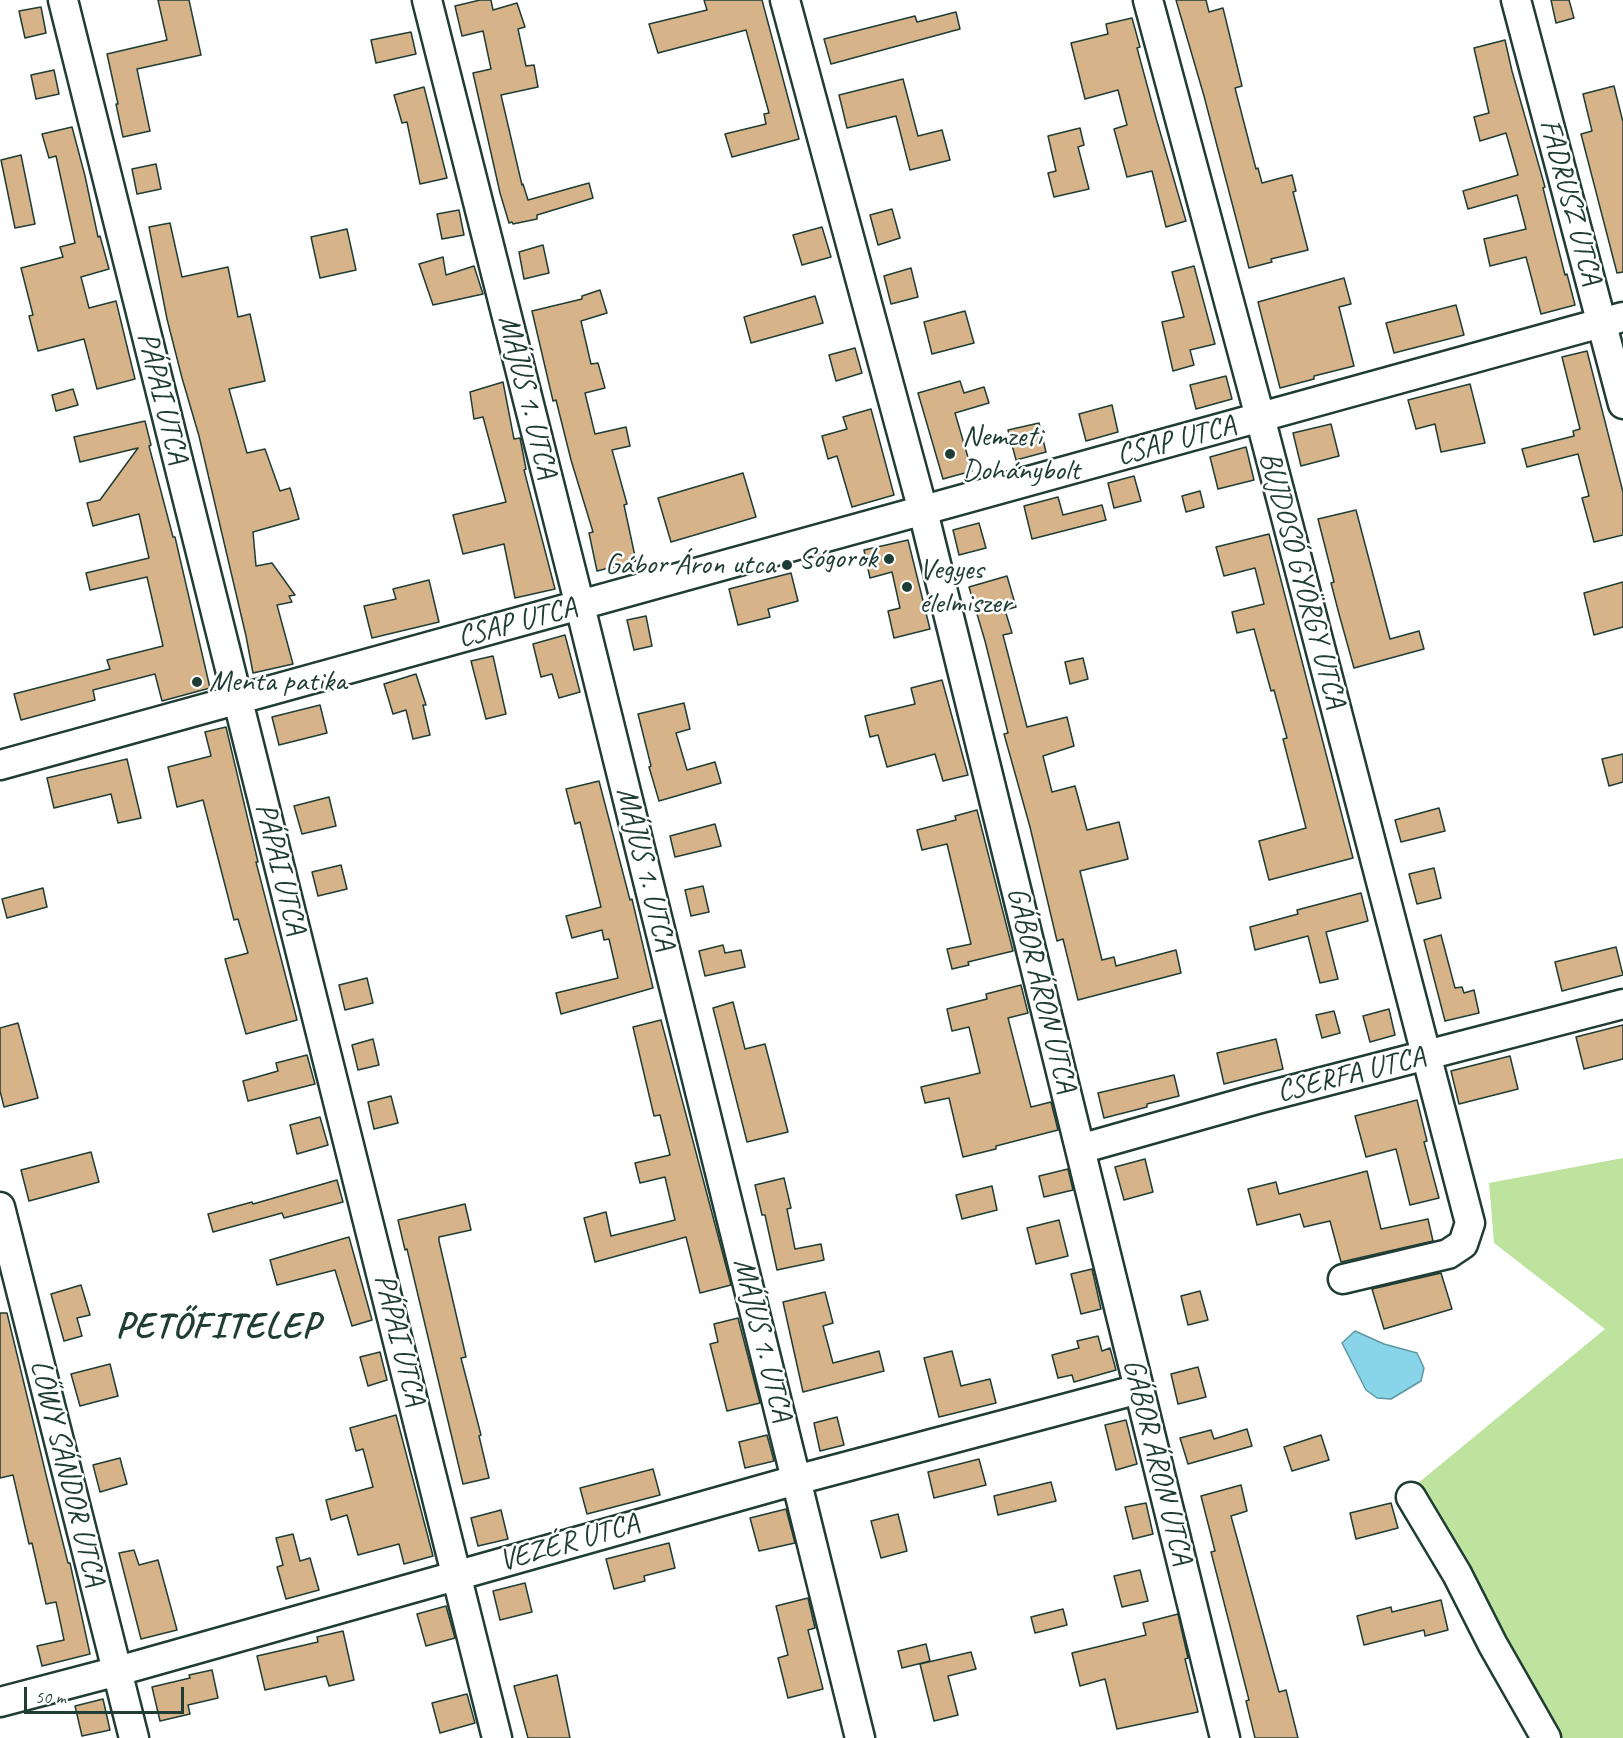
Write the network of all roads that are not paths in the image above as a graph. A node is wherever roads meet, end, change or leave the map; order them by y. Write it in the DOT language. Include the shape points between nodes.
graph roads {
  1 [pos="63,0"];
  2 [pos="427,0"];
  3 [pos="785,0"];
  4 [pos="1148,0"];
  5 [pos="1516,0"];
  6 [pos="1613,319"];
  7 [pos="1623,404"];
  8 [pos="1260,417"];
  9 [pos="923,511"];
  10 [pos="580,606"];
  11 [pos="237,700"];
  12 [pos="0,765"];
  13 [pos="1623,1004"];
  14 [pos="1426,1056"];
  15 [pos="1080,1149"];
  16 [pos="0,1207"];
  17 [pos="1343,1279"];
  18 [pos="1138,1389"];
  19 [pos="796,1480"];
  20 [pos="1411,1497"];
  21 [pos="458,1574"];
  22 [pos="118,1671"];
  23 [pos="0,1702"];
  24 [pos="134,1738"];
  25 [pos="497,1738"];
  26 [pos="860,1738"];
  27 [pos="1225,1738"];
  28 [pos="1546,1738"];
  1 -- 11 [label="street, PÁPAI UTCA"];
  2 -- 10 [label="street, MÁJUS 1. UTCA"];
  3 -- 9 [label="street, GÁBOR ÁRON UTCA"];
  4 -- 8 [label="street, BUJDOSÓ GYÖRGY UTCA"];
  5 -- 6 [label="street, FADRUSZ UTCA"];
  6 -- 7 [label="street, FADRUSZ UTCA"];
  6 -- 8 [label="street, CSAP UTCA"];
  8 -- 9 [label="street, CSAP UTCA"];
  8 -- 14 [label="street, BUJDOSÓ GYÖRGY UTCA"];
  9 -- 10 [label="street, CSAP UTCA"];
  9 -- 15 [label="street, GÁBOR ÁRON UTCA"];
  10 -- 11 [label="street, CSAP UTCA"];
  10 -- 19 [label="street, MÁJUS 1. UTCA"];
  11 -- 12 [label="street, CSAP UTCA"];
  11 -- 21 [label="street, PÁPAI UTCA"];
  13 -- 14 [label="street, CSERFA UTCA"];
  14 -- 15 [label="street, CSERFA UTCA"];
  14 -- 17 [label="street, BUJDOSÓ GYÖRGY UTCA" via="1470,1223 1463,1244 1448,1254"];
  15 -- 18 [label="street, GÁBOR ÁRON UTCA"];
  16 -- 22 [label="street, LŐWY SÁNDOR UTCA"];
  18 -- 19 [label="street, VEZÉR UTCA"];
  18 -- 27 [label="street, GÁBOR ÁRON UTCA"];
  19 -- 21 [label="street, VEZÉR UTCA"];
  19 -- 26 [label="street, MÁJUS 1. UTCA"];
  20 -- 28 [label="street"];
  21 -- 22 [label="street, VEZÉR UTCA"];
  21 -- 25 [label="street, PÁPAI UTCA"];
  22 -- 23 [label="street, VEZÉR UTCA"];
  22 -- 24 [label="street, LŐWY SÁNDOR UTCA"];
}
